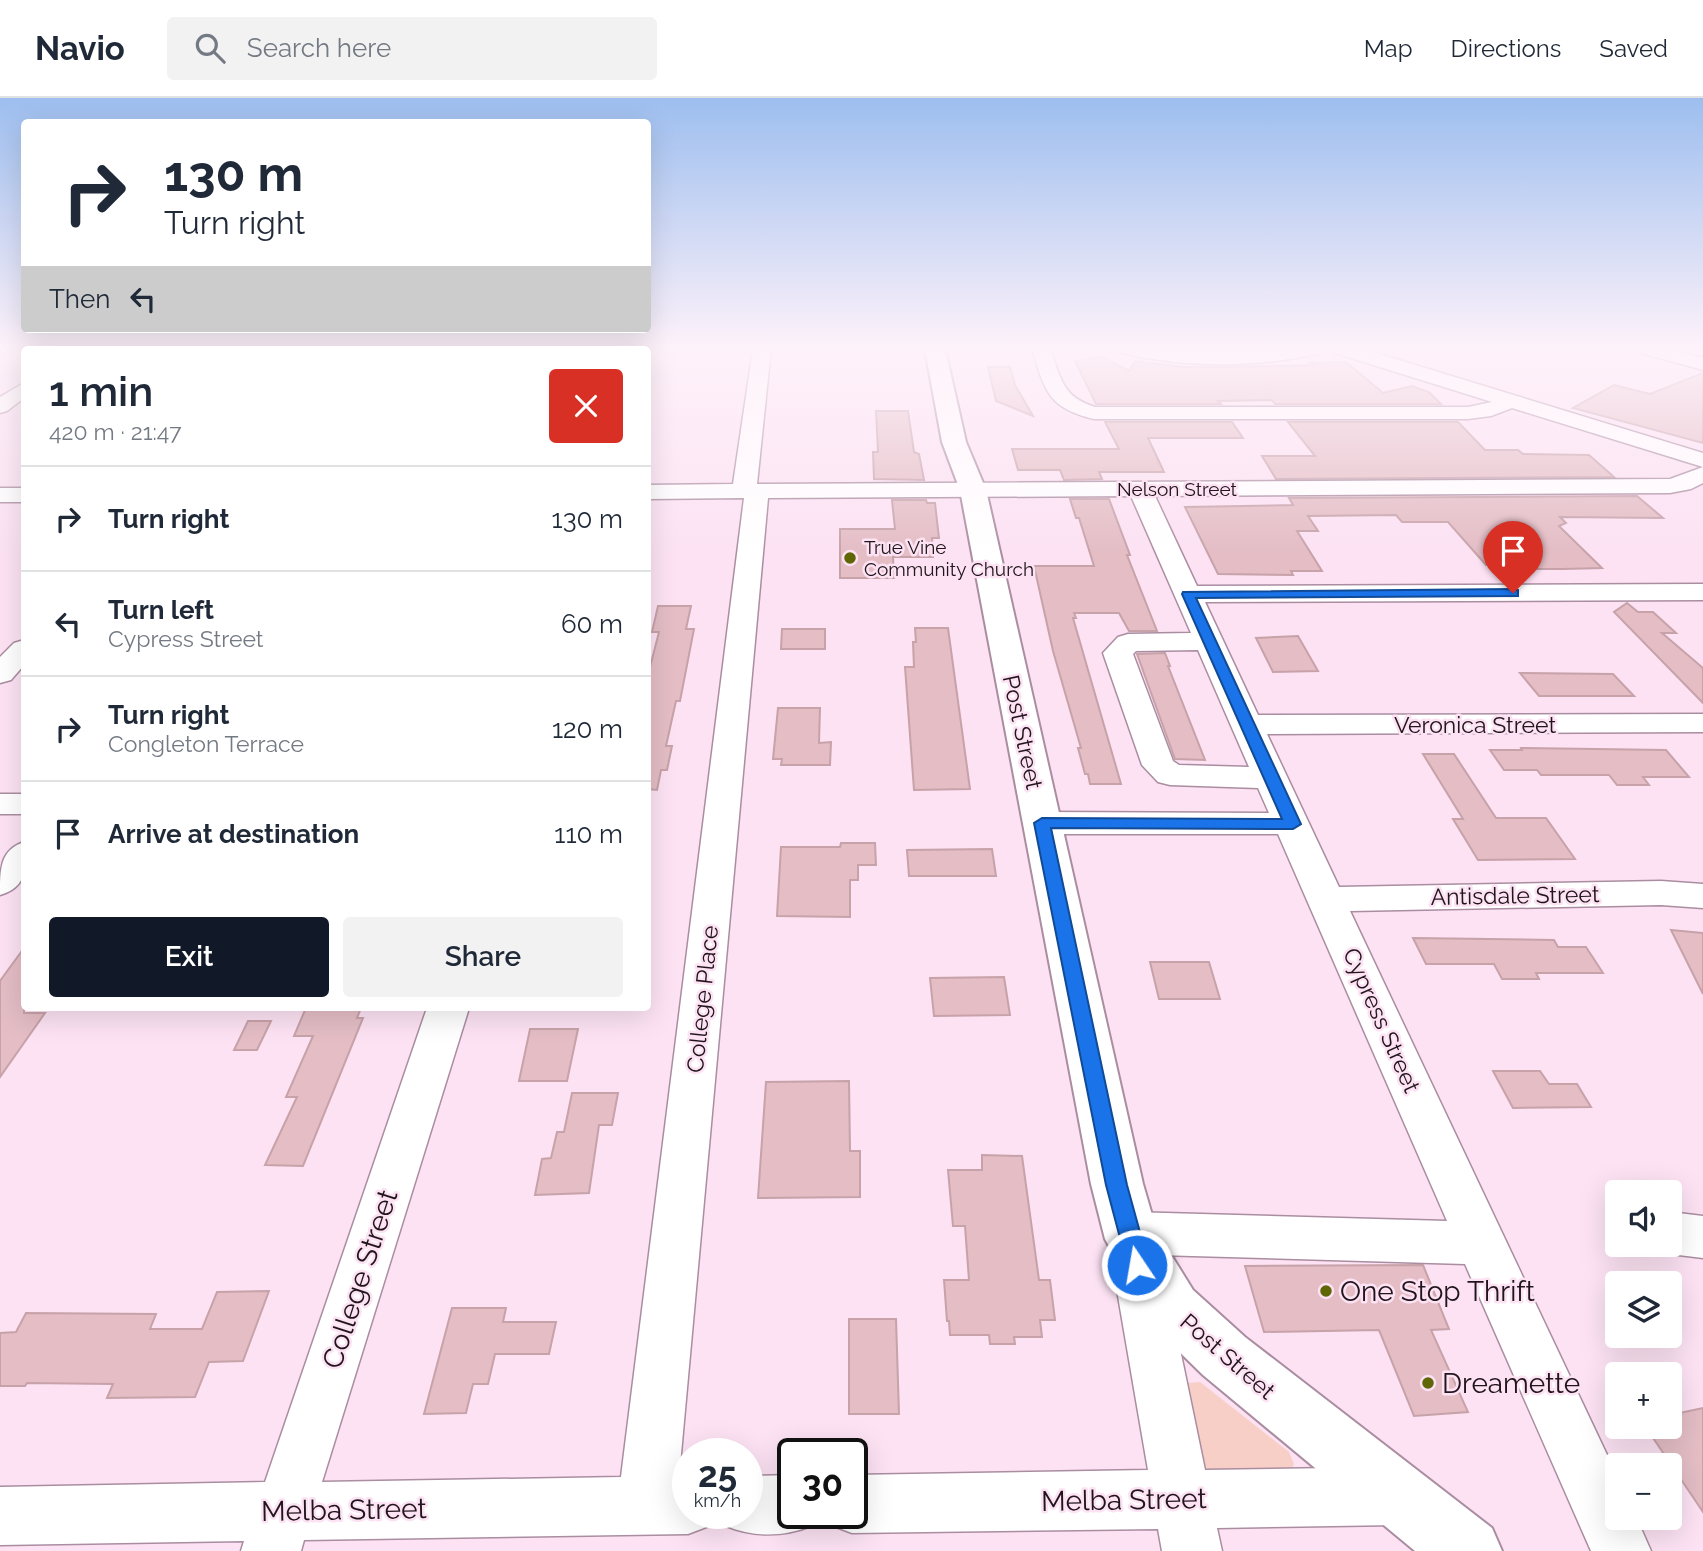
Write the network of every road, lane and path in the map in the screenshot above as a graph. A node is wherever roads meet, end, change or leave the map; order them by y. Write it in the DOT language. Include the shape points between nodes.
graph roads {
  1 [pos="757,417"];
  2 [pos="949,417"];
  3 [pos="1554,417"];
  4 [pos="1701,473"];
  5 [pos="1140,489"];
  6 [pos="974,490"];
  7 [pos="751,491"];
  8 [pos="651,492"];
  9 [pos="0,495"];
  10 [pos="21,495"];
  11 [pos="1703,593"];
  12 [pos="1188,594"];
  13 [pos="1209,641"];
  14 [pos="21,652"];
  15 [pos="0,674"];
  16 [pos="1703,723"];
  17 [pos="1248,724"];
  18 [pos="1272,778"];
  19 [pos="0,804"];
  20 [pos="21,804"];
  21 [pos="1042,823"];
  22 [pos="1293,824"];
  23 [pos="21,857"];
  24 [pos="0,883"];
  25 [pos="1703,896"];
  26 [pos="1327,899"];
  27 [pos="447,1011"];
  28 [pos="1682,1234"];
  29 [pos="1131,1236"];
  30 [pos="1703,1237"];
  31 [pos="1482,1243"];
  32 [pos="1396,1496"];
  33 [pos="868,1505"];
  34 [pos="667,1506"];
  35 [pos="0,1516"];
  36 [pos="1187,1525"];
  37 [pos="277,1531"];
  38 [pos="1469,1551"];
  39 [pos="1621,1551"];
  1 -- 7 [label="street"];
  2 -- 6 [label="main road, Post Street"];
  3 -- 4 [label="street"];
  4 -- 5 [label="street, Nelson Street" via="1670,486"];
  5 -- 6 [label="street, Nelson Street"];
  5 -- 12 [label="street, Cypress Street"];
  6 -- 7 [label="street, Nelson Street"];
  6 -- 21 [label="main road, Post Street"];
  7 -- 8 [label="street, Nelson Street"];
  7 -- 34 [label="street, College Place"];
  9 -- 10 [label="street"];
  11 -- 12 [label="street"];
  12 -- 13 [label="street, Cypress Street"];
  13 -- 17 [label="street, Cypress Street"];
  13 -- 18 [label="street" via="1128,643 1118,653 1158,765 1170,775"];
  14 -- 15 [label="street"];
  16 -- 17 [label="street, Veronica Street"];
  17 -- 18 [label="street, Cypress Street"];
  18 -- 22 [label="street, Cypress Street"];
  19 -- 20 [label="street"];
  21 -- 22 [label="street"];
  21 -- 29 [label="main road, Post Street"];
  22 -- 26 [label="street, Cypress Street"];
  23 -- 24 [label="street"];
  25 -- 26 [label="street, Antisdale Street"];
  26 -- 31 [label="street, Cypress Street"];
  27 -- 37 [label="street, College Street"];
  28 -- 30 [label="street"];
  29 -- 31 [label="street"];
  29 -- 32 [label="main road, Post Street" via="1173,1308 1224,1356"];
  29 -- 36 [label="street"];
  31 -- 39 [label="street, Cypress Street"];
  32 -- 36 [label="street, Melba Street"];
  32 -- 38 [label="main road, Post Street"];
  33 -- 36 [label="street, Melba Street"];
  34 -- 37 [label="street, Melba Street"];
  35 -- 37 [label="street, Melba Street"];
}
